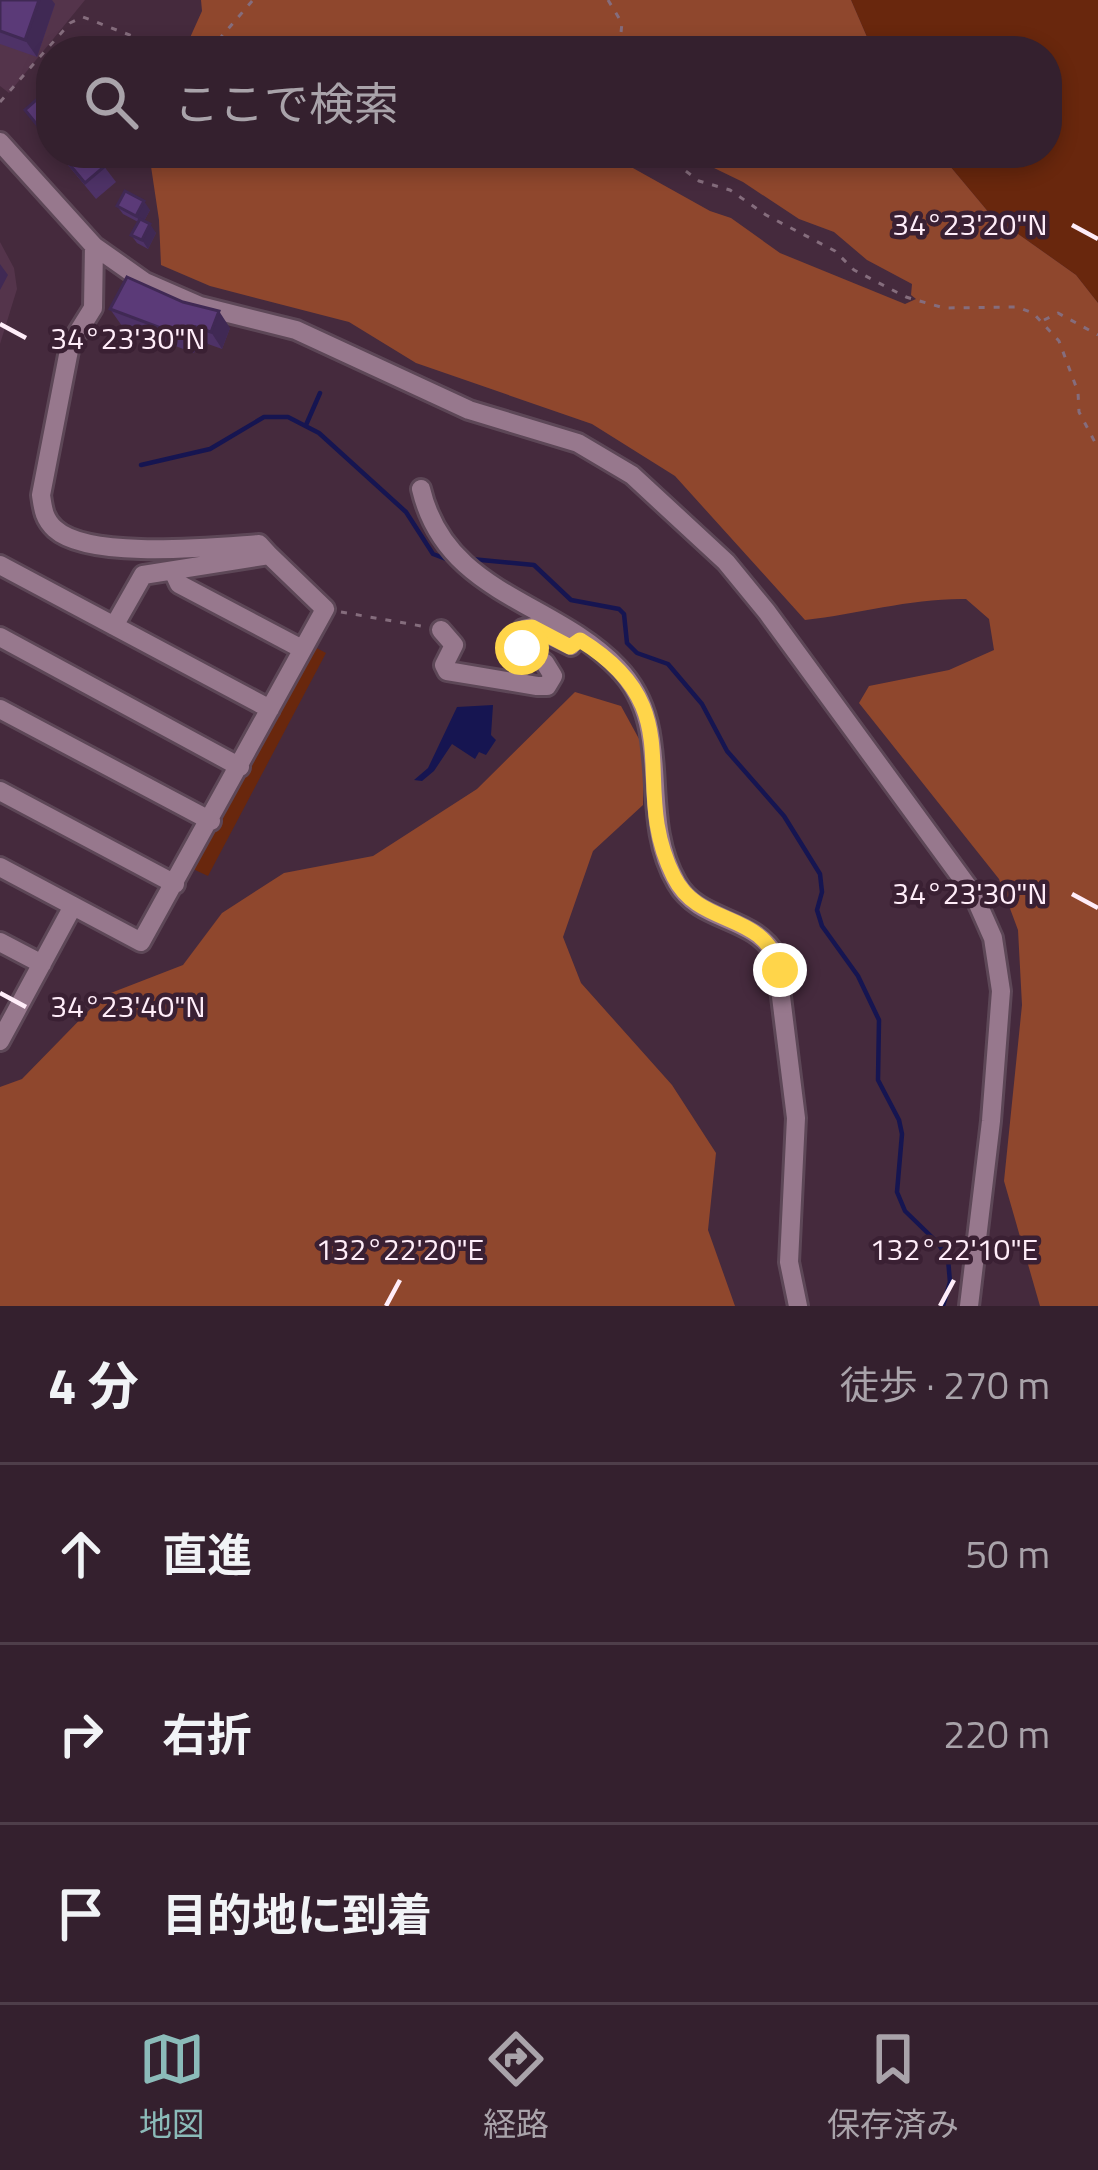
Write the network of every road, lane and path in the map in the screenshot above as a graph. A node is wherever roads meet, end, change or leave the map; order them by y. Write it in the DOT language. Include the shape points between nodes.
graph roads {
  1 [pos="254,0"];
  2 [pos="608,0"];
  3 [pos="58,36"];
  4 [pos="132,36"];
  5 [pos="222,36"];
  6 [pos="621,36"];
  7 [pos="36,61"];
  8 [pos="0,101"];
  9 [pos="0,142"];
  10 [pos="682,168"];
  11 [pos="94,246"];
  12 [pos="1042,321"];
  13 [pos="1098,335"];
  14 [pos="1098,448"];
  15 [pos="422,489"];
  16 [pos="269,555"];
  17 [pos="0,565"];
  18 [pos="173,572"];
  19 [pos="338,611"];
  20 [pos="114,626"];
  21 [pos="441,630"];
  22 [pos="0,637"];
  23 [pos="580,640"];
  24 [pos="302,650"];
  25 [pos="0,709"];
  26 [pos="270,709"];
  27 [pos="240,767"];
  28 [pos="0,791"];
  29 [pos="211,821"];
  30 [pos="0,867"];
  31 [pos="175,884"];
  32 [pos="73,906"];
  33 [pos="0,942"];
  34 [pos="42,964"];
  35 [pos="6,1018"];
  36 [pos="0,1040"];
  37 [pos="798,1306"];
  38 [pos="969,1306"];
  1 -- 5 [label="path"];
  2 -- 6 [label="path"];
  3 -- 4 [label="path" via="83,17"];
  7 -- 8 [label="path"];
  9 -- 11 [label="street"];
  10 -- 12 [label="path" via="906,297 944,308 1016,307"];
  11 -- 16 [label="street" via="93,308 70,345 40,495 44,515 72,538 154,550 259,544"];
  11 -- 38 [label="street" via="145,282 200,306 296,331 469,410 578,443 678,514 754,595 974,895 993,938 1001,991"];
  12 -- 13 [label="path" via="1058,313"];
  12 -- 14 [label="path" via="1059,341"];
  15 -- 23 [label="street" via="432,526 470,569"];
  16 -- 18 [label="street"];
  16 -- 24 [label="street" via="325,609"];
  17 -- 20 [label="street"];
  18 -- 20 [label="street" via="143,575"];
  18 -- 24 [label="street" via="179,584"];
  19 -- 21 [label="path"];
  20 -- 26 [label="street"];
  21 -- 23 [label="street" via="454,645 447,671 537,686 554,676 517,644 523,628 570,647"];
  22 -- 27 [label="street"];
  23 -- 37 [label="street" via="612,662 645,706 658,828 676,881 693,904 761,935 778,963 796,1118 789,1262"];
  24 -- 26 [label="street"];
  25 -- 29 [label="street"];
  26 -- 27 [label="street"];
  27 -- 29 [label="street"];
  28 -- 31 [label="street"];
  29 -- 31 [label="street"];
  30 -- 32 [label="street"];
  31 -- 32 [label="street" via="141,942"];
  32 -- 34 [label="street"];
  33 -- 34 [label="street"];
  34 -- 35 [label="street"];
  35 -- 36 [label="street"];
}
